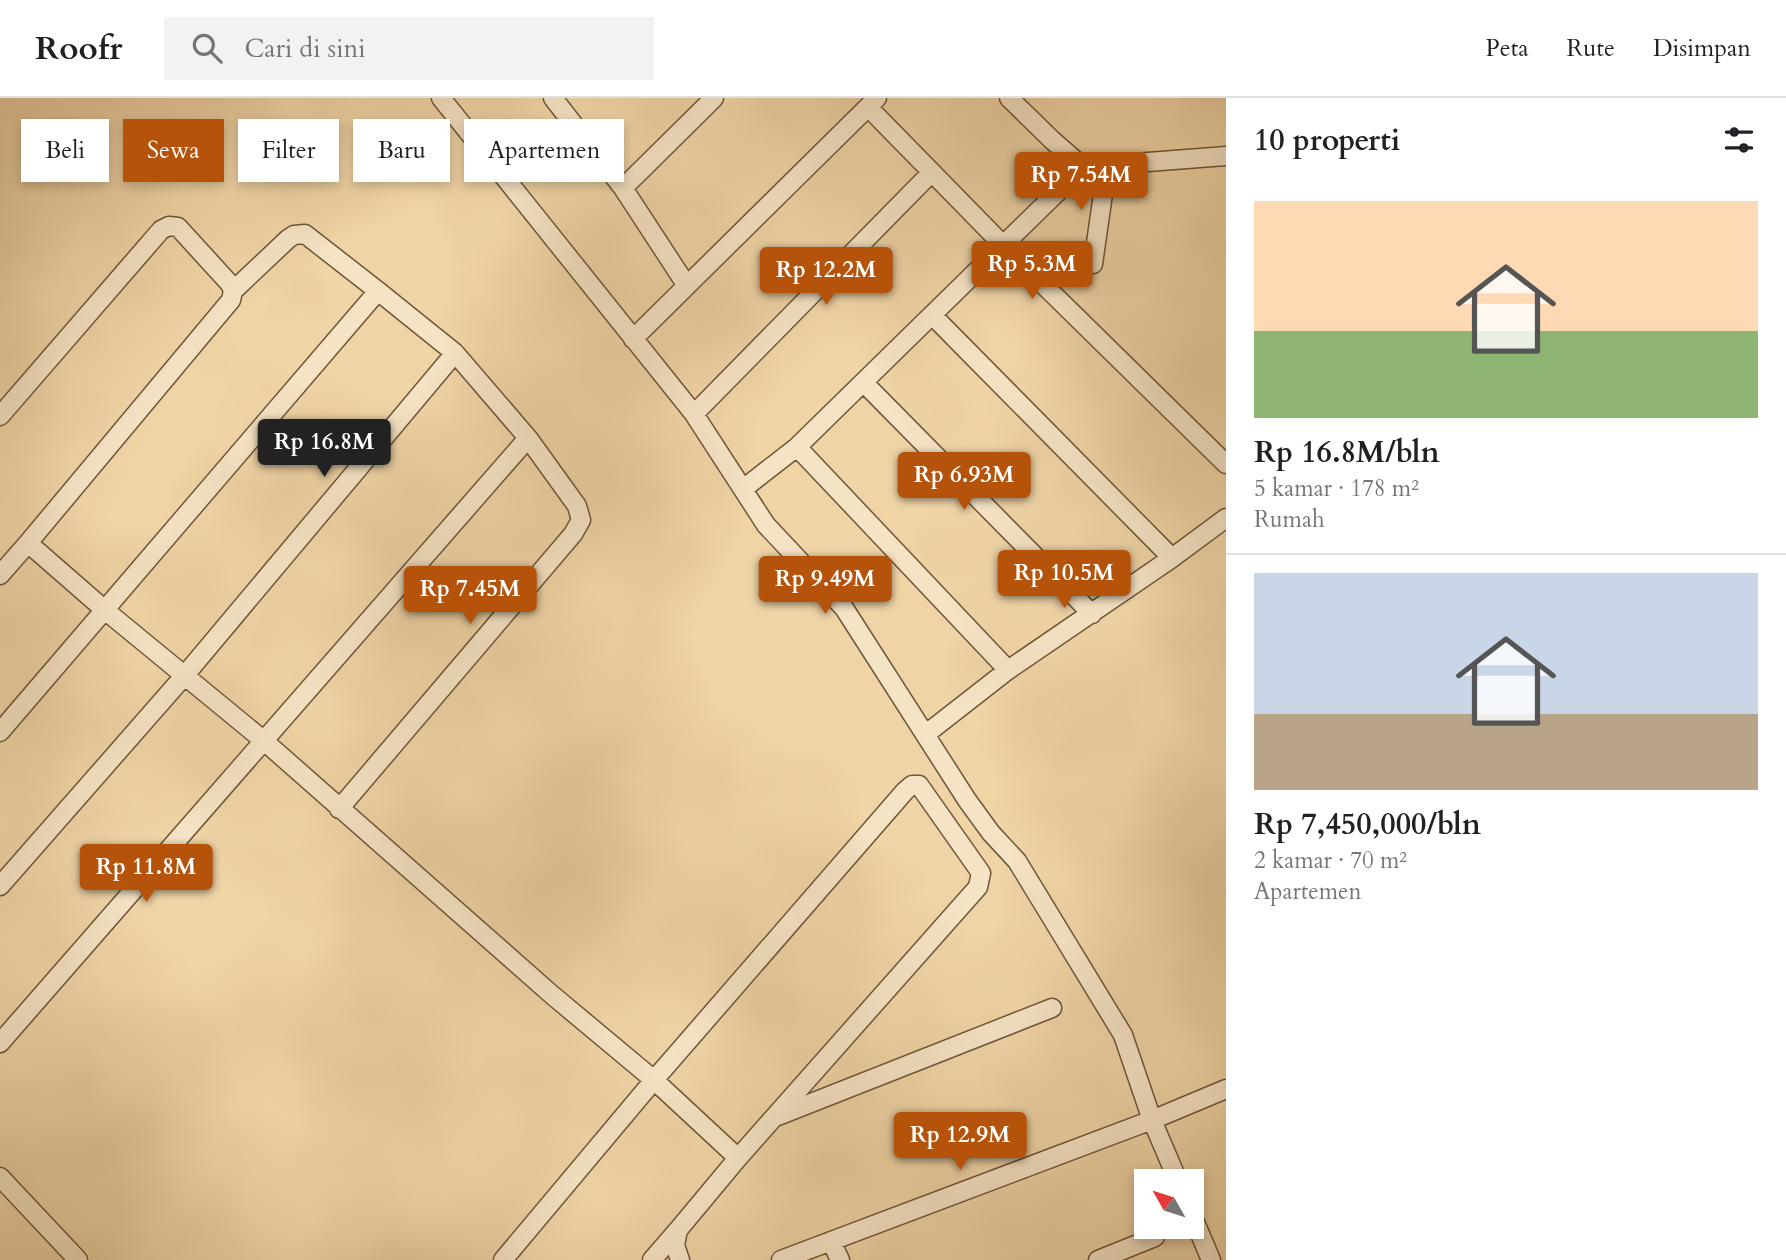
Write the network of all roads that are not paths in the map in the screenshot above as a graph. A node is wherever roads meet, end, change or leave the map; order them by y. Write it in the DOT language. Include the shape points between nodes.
graph roads {
  1 [pos="441,98"];
  2 [pos="714,98"];
  3 [pos="1009,98"];
  4 [pos="559,101"];
  5 [pos="873,103"];
  6 [pos="1226,156"];
  7 [pos="1107,166"];
  8 [pos="1083,167"];
  9 [pos="931,173"];
  10 [pos="623,188"];
  11 [pos="1004,246"];
  12 [pos="1093,264"];
  13 [pos="687,286"];
  14 [pos="233,291"];
  15 [pos="378,291"];
  16 [pos="933,316"];
  17 [pos="633,339"];
  18 [pos="455,353"];
  19 [pos="864,383"];
  20 [pos="694,414"];
  21 [pos="0,416"];
  22 [pos="528,438"];
  23 [pos="797,447"];
  24 [pos="1226,464"];
  25 [pos="743,489"];
  26 [pos="1226,518"];
  27 [pos="28,542"];
  28 [pos="1172,558"];
  29 [pos="0,575"];
  30 [pos="106,611"];
  31 [pos="1092,614"];
  32 [pos="1007,670"];
  33 [pos="185,675"];
  34 [pos="0,732"];
  35 [pos="926,733"];
  36 [pos="263,740"];
  37 [pos="339,809"];
  38 [pos="0,886"];
  39 [pos="1052,1008"];
  40 [pos="0,1043"];
  41 [pos="654,1080"];
  42 [pos="1226,1089"];
  43 [pos="773,1118"];
  44 [pos="1152,1120"];
  45 [pos="738,1158"];
  46 [pos="1173,1169"];
  47 [pos="0,1177"];
  48 [pos="678,1230"];
  49 [pos="1150,1239"];
  50 [pos="1202,1239"];
  51 [pos="831,1241"];
  52 [pos="78,1260"];
  53 [pos="503,1260"];
  54 [pos="652,1260"];
  55 [pos="680,1260"];
  56 [pos="782,1260"];
  57 [pos="840,1260"];
  58 [pos="1098,1260"];
  59 [pos="1211,1260"];
  1 -- 17 [label="street"];
  2 -- 10 [label="street"];
  3 -- 8 [label="street"];
  4 -- 10 [label="street"];
  5 -- 9 [label="street"];
  5 -- 13 [label="street"];
  6 -- 7 [label="street"];
  7 -- 8 [label="street"];
  7 -- 12 [label="street"];
  8 -- 11 [label="street"];
  9 -- 11 [label="street"];
  9 -- 20 [label="street"];
  10 -- 13 [label="street"];
  11 -- 16 [label="street"];
  11 -- 24 [label="street"];
  13 -- 17 [label="street"];
  14 -- 15 [label="street" via="294,234 304,234"];
  14 -- 21 [label="street" via="178,228 161,230"];
  14 -- 27 [label="street" via="231,300"];
  15 -- 18 [label="street"];
  15 -- 30 [label="street"];
  16 -- 19 [label="street"];
  16 -- 28 [label="street"];
  17 -- 20 [label="street"];
  18 -- 22 [label="street"];
  18 -- 33 [label="street"];
  19 -- 23 [label="street"];
  19 -- 31 [label="street"];
  20 -- 25 [label="street"];
  22 -- 36 [label="street"];
  22 -- 37 [label="street" via="577,506 581,520"];
  23 -- 25 [label="street"];
  23 -- 32 [label="street"];
  25 -- 35 [label="street" via="766,524 844,608"];
  26 -- 28 [label="street"];
  27 -- 29 [label="street"];
  27 -- 30 [label="street"];
  28 -- 31 [label="street"];
  30 -- 33 [label="street"];
  30 -- 34 [label="street"];
  31 -- 32 [label="street"];
  32 -- 35 [label="street"];
  33 -- 36 [label="street"];
  33 -- 38 [label="street"];
  35 -- 44 [label="street" via="967,800 1017,861 1122,1035"];
  36 -- 37 [label="street"];
  36 -- 40 [label="street"];
  37 -- 41 [label="street"];
  39 -- 43 [label="street"];
  41 -- 43 [label="street" via="905,791 919,785 981,873 978,887"];
  41 -- 45 [label="street"];
  41 -- 53 [label="street"];
  42 -- 44 [label="street"];
  43 -- 45 [label="street"];
  44 -- 46 [label="street"];
  44 -- 51 [label="street"];
  45 -- 48 [label="street"];
  47 -- 52 [label="street"];
  48 -- 54 [label="street"];
  48 -- 55 [label="street"];
  49 -- 58 [label="street"];
  50 -- 59 [label="street"];
  51 -- 56 [label="street"];
  51 -- 57 [label="street"];
}
